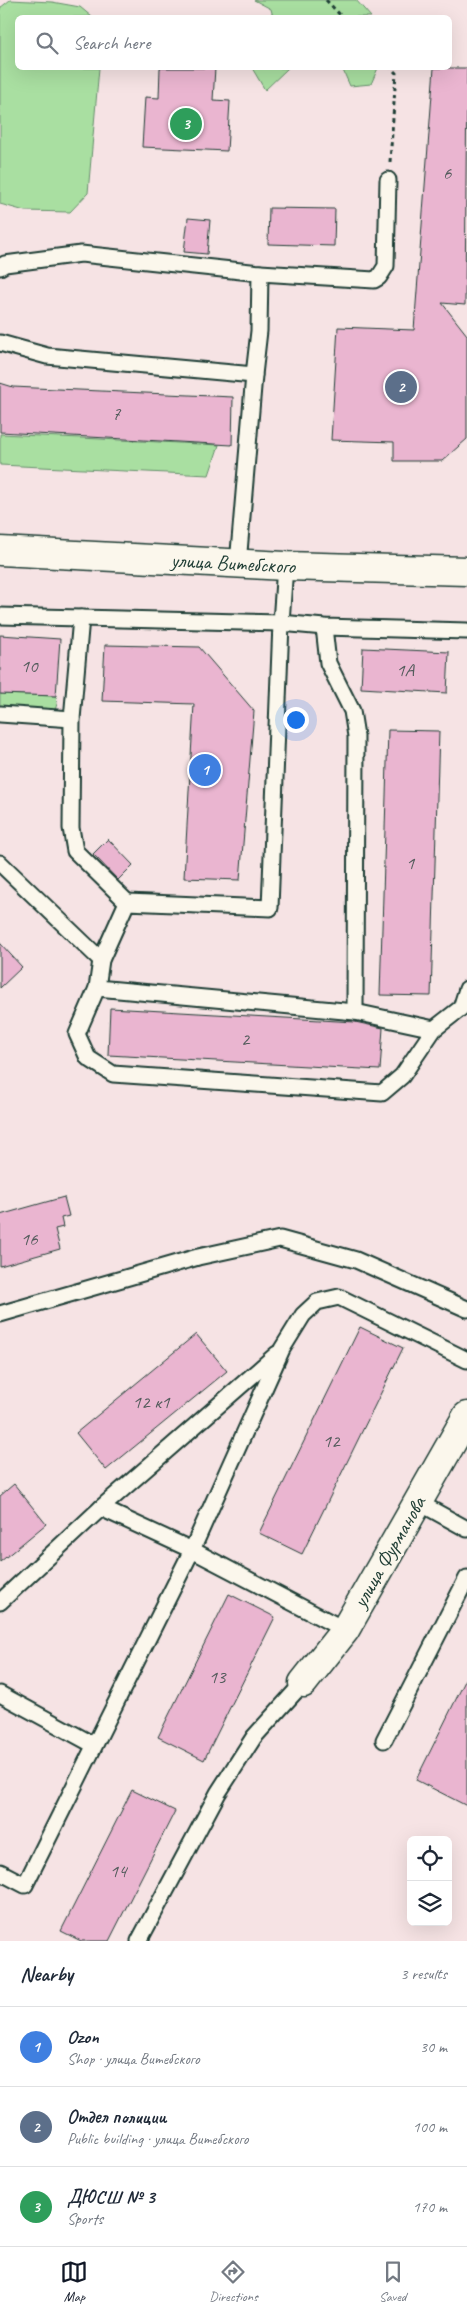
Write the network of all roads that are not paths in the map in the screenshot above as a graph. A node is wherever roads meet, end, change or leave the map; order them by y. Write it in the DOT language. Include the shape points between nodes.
graph roads {
  1 [pos="388,180"];
  2 [pos="0,267"];
  3 [pos="260,273"];
  4 [pos="0,343"];
  5 [pos="254,375"];
  6 [pos="0,551"];
  7 [pos="238,564"];
  8 [pos="285,566"];
  9 [pos="467,571"];
  10 [pos="0,616"];
  11 [pos="81,618"];
  12 [pos="281,623"];
  13 [pos="324,627"];
  14 [pos="467,632"];
  15 [pos="0,714"];
  16 [pos="72,719"];
  17 [pos="0,863"];
  18 [pos="127,902"];
  19 [pos="101,960"];
  20 [pos="97,988"];
  21 [pos="467,989"];
  22 [pos="355,1012"];
  23 [pos="434,1029"];
  24 [pos="467,1309"];
  25 [pos="0,1314"];
  26 [pos="282,1349"];
  27 [pos="467,1360"];
  28 [pos="467,1416"];
  29 [pos="418,1502"];
  30 [pos="101,1508"];
  31 [pos="467,1529"];
  32 [pos="192,1550"];
  33 [pos="467,1578"];
  34 [pos="0,1602"];
  35 [pos="345,1630"];
  36 [pos="303,1683"];
  37 [pos="1,1695"];
  38 [pos="384,1740"];
  39 [pos="94,1745"];
  40 [pos="0,1872"];
  41 [pos="139,1941"];
  1 -- 3 [label="lane" via="386,266 379,277 374,280"];
  2 -- 3 [label="lane" via="81,254"];
  3 -- 5 [label="lane"];
  4 -- 5 [label="lane" via="47,356"];
  5 -- 7 [label="lane"];
  6 -- 7 [label="street, улица Витебского"];
  7 -- 8 [label="street, улица Витебского"];
  8 -- 9 [label="street, улица Витебского"];
  8 -- 12 [label="lane"];
  10 -- 11 [label="lane"];
  11 -- 12 [label="lane"];
  11 -- 16 [label="lane"];
  12 -- 13 [label="lane"];
  12 -- 18 [label="lane" via="270,908"];
  13 -- 14 [label="lane"];
  13 -- 22 [label="lane" via="328,663 352,711 356,736"];
  15 -- 16 [label="lane"];
  16 -- 18 [label="lane" via="71,828 75,851"];
  17 -- 19 [label="lane"];
  18 -- 19 [label="lane"];
  19 -- 20 [label="lane"];
  20 -- 22 [label="lane"];
  20 -- 23 [label="lane" via="77,1034 88,1058 113,1074 382,1093 402,1076"];
  21 -- 23 [label="lane" via="461,1008"];
  22 -- 23 [label="lane"];
  24 -- 25 [label="lane" via="356,1260 280,1240 198,1256"];
  26 -- 27 [label="lane" via="303,1315 317,1302 339,1297"];
  26 -- 30 [label="lane"];
  26 -- 32 [label="lane"];
  28 -- 29 [label="street, улица Фурманова"];
  29 -- 31 [label="lane"];
  29 -- 35 [label="street, улица Фурманова"];
  30 -- 32 [label="lane"];
  30 -- 34 [label="lane"];
  32 -- 35 [label="lane"];
  32 -- 39 [label="lane"];
  33 -- 38 [label="lane"];
  35 -- 36 [label="street, улица Фурманова"];
  36 -- 41 [label="lane" via="254,1737 218,1793"];
  37 -- 39 [label="lane"];
  39 -- 40 [label="lane" via="25,1886"];
}
